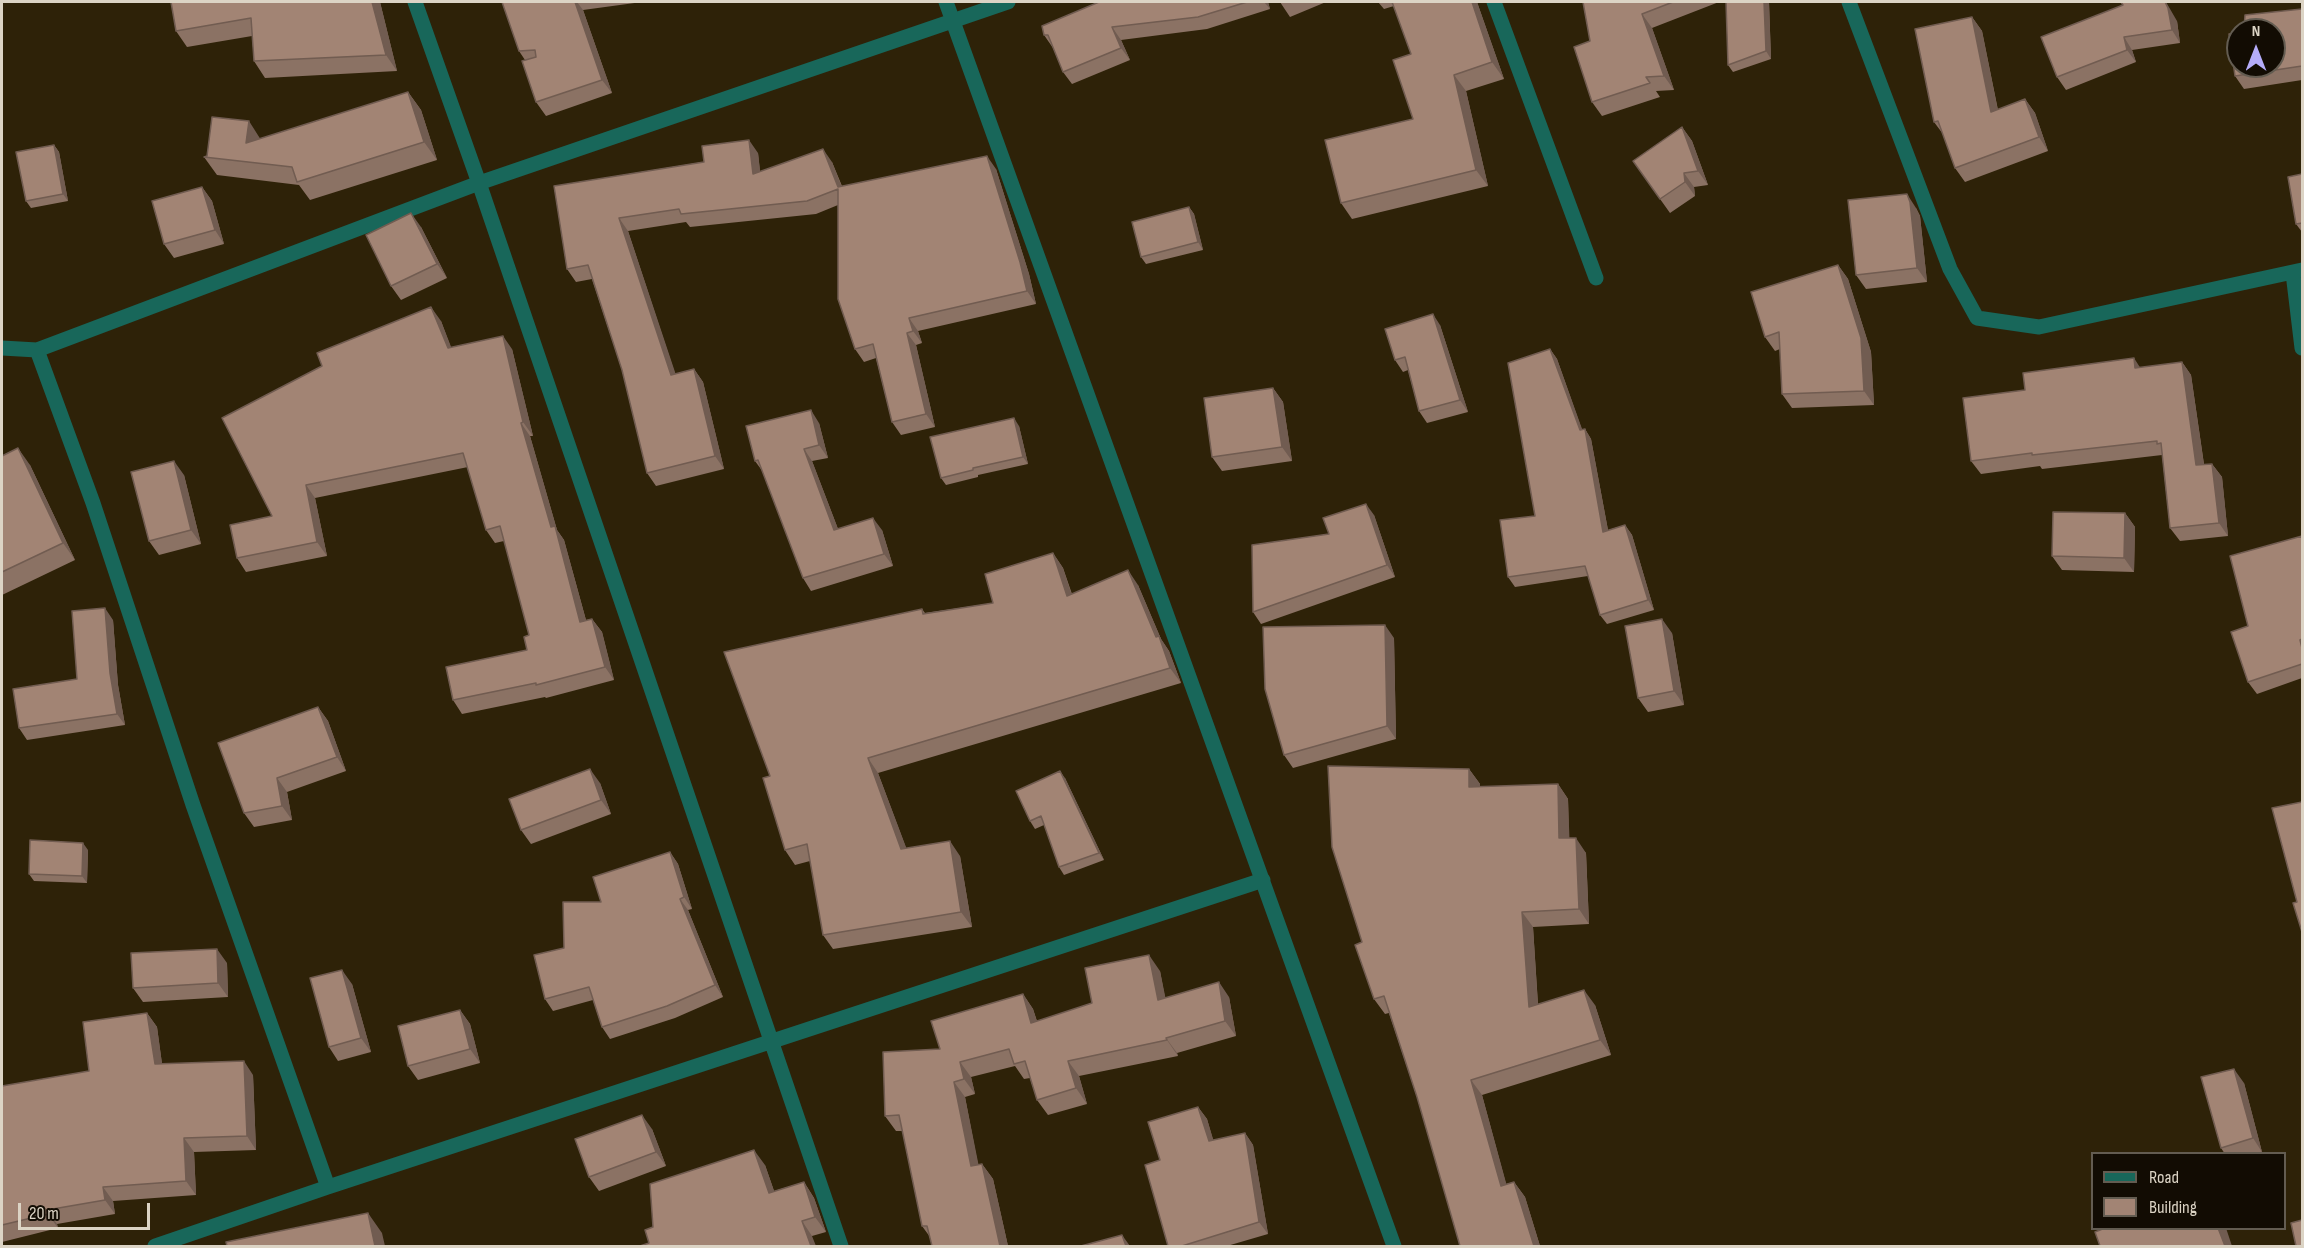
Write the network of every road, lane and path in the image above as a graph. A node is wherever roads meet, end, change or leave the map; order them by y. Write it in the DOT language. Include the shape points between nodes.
graph roads {
  1 [pos="415,2"];
  2 [pos="946,2"];
  3 [pos="1008,2"];
  4 [pos="1494,2"];
  5 [pos="1849,2"];
  6 [pos="952,20"];
  7 [pos="479,183"];
  8 [pos="2298,272"];
  9 [pos="1596,278"];
  10 [pos="2,348"];
  11 [pos="2302,348"];
  12 [pos="37,350"];
  13 [pos="1263,880"];
  14 [pos="771,1042"];
  15 [pos="328,1187"];
  16 [pos="155,1246"];
  17 [pos="841,1246"];
  18 [pos="1394,1246"];
  1 -- 7 [label="street"];
  2 -- 6 [label="street"];
  3 -- 6 [label="street"];
  4 -- 9 [label="street"];
  5 -- 8 [label="street" via="1950,269 1977,318 2039,327"];
  6 -- 7 [label="street"];
  6 -- 13 [label="street"];
  7 -- 12 [label="street"];
  7 -- 14 [label="street"];
  8 -- 11 [label="street"];
  10 -- 12 [label="street"];
  12 -- 15 [label="street"];
  13 -- 14 [label="street"];
  13 -- 18 [label="street"];
  14 -- 15 [label="street"];
  14 -- 17 [label="street"];
  15 -- 16 [label="street"];
}
